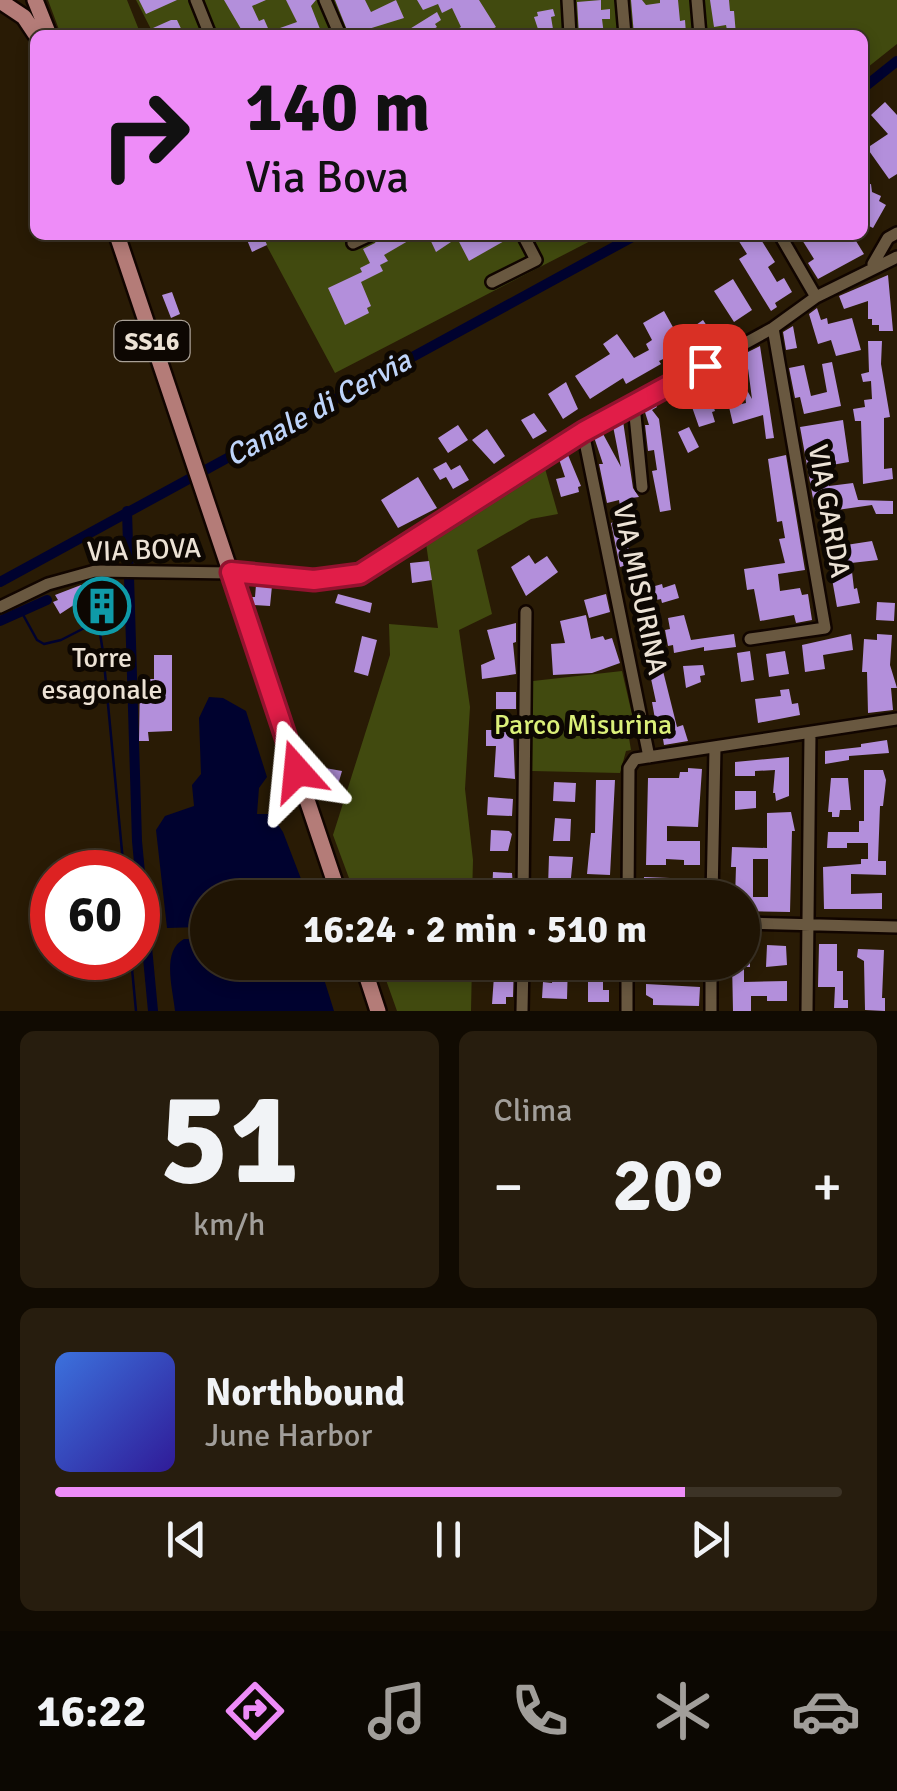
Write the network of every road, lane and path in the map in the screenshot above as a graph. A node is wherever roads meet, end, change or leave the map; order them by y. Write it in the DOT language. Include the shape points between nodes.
graph roads {
  1 [pos="0,0"];
  2 [pos="35,0"];
  3 [pos="196,0"];
  4 [pos="325,0"];
  5 [pos="568,0"];
  6 [pos="622,0"];
  7 [pos="697,0"];
  8 [pos="33,30"];
  9 [pos="48,30"];
  10 [pos="208,30"];
  11 [pos="338,30"];
  12 [pos="570,30"];
  13 [pos="625,30"];
  14 [pos="700,30"];
  15 [pos="893,235"];
  16 [pos="118,240"];
  17 [pos="359,240"];
  18 [pos="526,240"];
  19 [pos="783,240"];
  20 [pos="353,243"];
  21 [pos="896,257"];
  22 [pos="870,268"];
  23 [pos="492,282"];
  24 [pos="816,297"];
  25 [pos="772,328"];
  26 [pos="634,405"];
  27 [pos="583,432"];
  28 [pos="642,487"];
  29 [pos="231,572"];
  30 [pos="0,607"];
  31 [pos="526,612"];
  32 [pos="750,638"];
  33 [pos="897,719"];
  34 [pos="810,734"];
  35 [pos="715,748"];
  36 [pos="649,757"];
  37 [pos="334,880"];
  38 [pos="523,880"];
  39 [pos="628,880"];
  40 [pos="712,880"];
  41 [pos="760,923"];
  42 [pos="806,924"];
  43 [pos="897,926"];
  44 [pos="368,980"];
  45 [pos="523,980"];
  46 [pos="627,980"];
  47 [pos="711,980"];
  48 [pos="378,1011"];
  49 [pos="522,1011"];
  50 [pos="626,1011"];
  51 [pos="711,1011"];
  52 [pos="807,1011"];
  1 -- 8 [label="main road"];
  2 -- 9 [label="main road"];
  3 -- 10 [label="street"];
  4 -- 11 [label="street"];
  5 -- 12 [label="street"];
  6 -- 13 [label="street"];
  7 -- 14 [label="street"];
  15 -- 21 [label="street" via="888,253"];
  15 -- 22 [label="street"];
  16 -- 29 [label="main road, SS16"];
  17 -- 20 [label="street"];
  18 -- 23 [label="street" via="536,260"];
  19 -- 24 [label="street"];
  21 -- 22 [label="street, VIA BOVA"];
  22 -- 24 [label="street, VIA BOVA"];
  24 -- 25 [label="street, VIA BOVA"];
  25 -- 26 [label="street, VIA BOVA"];
  25 -- 32 [label="street, VIA GARDA" via="824,628"];
  26 -- 27 [label="street, VIA BOVA"];
  26 -- 28 [label="street"];
  27 -- 29 [label="street, VIA BOVA" via="360,574 314,580"];
  27 -- 36 [label="street, VIA MISURINA"];
  29 -- 30 [label="street, VIA BOVA" via="95,571"];
  29 -- 37 [label="main road, SS16"];
  31 -- 38 [label="street"];
  33 -- 34 [label="street"];
  34 -- 35 [label="street"];
  34 -- 42 [label="street"];
  35 -- 36 [label="street"];
  35 -- 40 [label="street"];
  36 -- 39 [label="street" via="635,759 630,768"];
  41 -- 42 [label="street"];
  42 -- 43 [label="street"];
  42 -- 52 [label="street"];
  44 -- 48 [label="main road"];
  45 -- 49 [label="street"];
  46 -- 50 [label="street"];
  47 -- 51 [label="street"];
}
